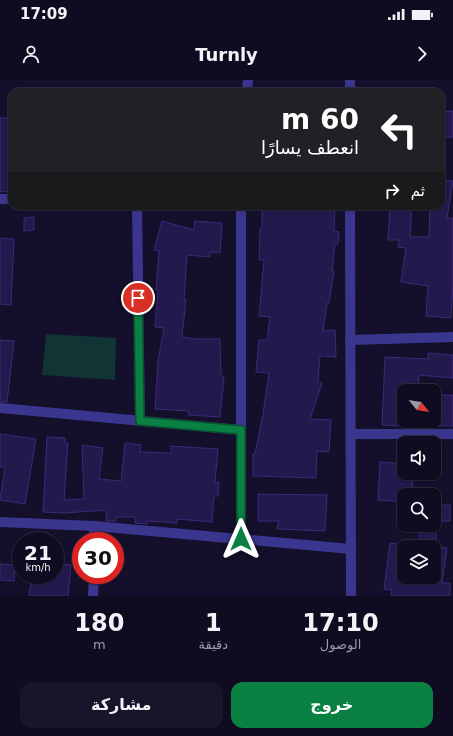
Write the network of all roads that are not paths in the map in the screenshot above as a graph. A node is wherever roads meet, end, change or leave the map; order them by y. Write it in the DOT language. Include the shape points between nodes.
graph roads {
  1 [pos="137,210"];
  2 [pos="242,210"];
  3 [pos="350,210"];
  4 [pos="453,337"];
  5 [pos="350,340"];
  6 [pos="0,408"];
  7 [pos="140,421"];
  8 [pos="241,430"];
  9 [pos="351,434"];
  10 [pos="453,434"];
  11 [pos="0,522"];
  12 [pos="94,526"];
  13 [pos="94,532"];
  14 [pos="241,539"];
  15 [pos="351,549"];
  16 [pos="94,584"];
  17 [pos="94,596"];
  18 [pos="351,596"];
  1 -- 7 [label="street"];
  2 -- 8 [label="street"];
  3 -- 5 [label="street"];
  4 -- 5 [label="street"];
  5 -- 9 [label="street"];
  6 -- 7 [label="street"];
  7 -- 8 [label="street"];
  8 -- 14 [label="street"];
  9 -- 10 [label="street"];
  9 -- 15 [label="street"];
  11 -- 12 [label="street"];
  12 -- 13 [label="street"];
  12 -- 14 [label="street"];
  14 -- 15 [label="street"];
  15 -- 18 [label="street"];
  16 -- 17 [label="street"];
}
